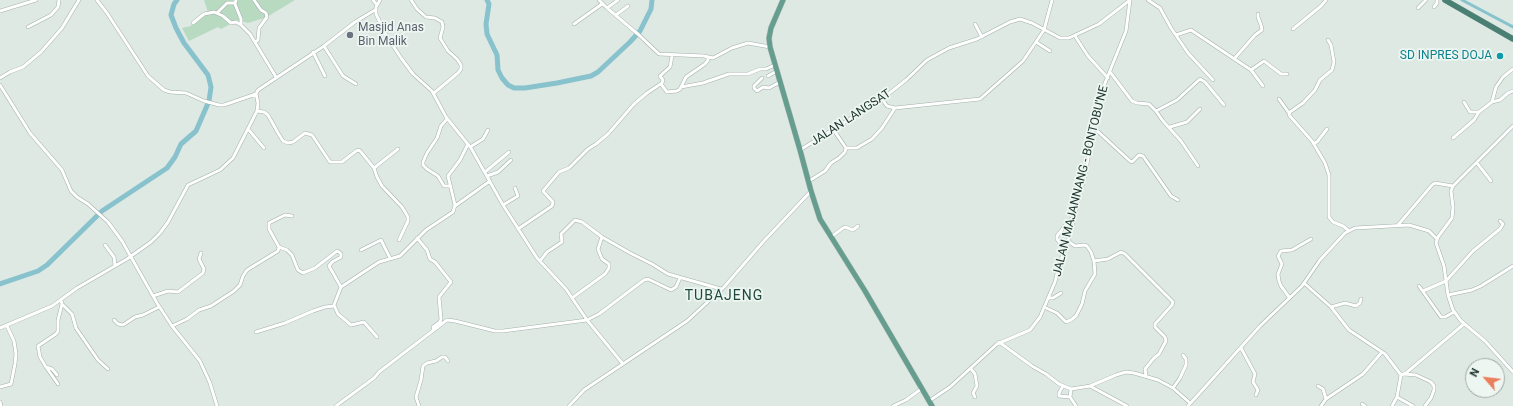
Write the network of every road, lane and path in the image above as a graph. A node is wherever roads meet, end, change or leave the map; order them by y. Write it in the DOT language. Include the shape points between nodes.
graph roads {
  1 [pos="36,0"];
  2 [pos="59,0"];
  3 [pos="79,0"];
  4 [pos="97,0"];
  5 [pos="254,0"];
  6 [pos="373,0"];
  7 [pos="380,0"];
  8 [pos="411,0"];
  9 [pos="599,0"];
  10 [pos="618,0"];
  11 [pos="783,0"];
  12 [pos="1052,0"];
  13 [pos="1130,0"];
  14 [pos="1148,0"];
  15 [pos="1326,0"];
  16 [pos="1426,0"];
  17 [pos="1437,0"];
  18 [pos="1445,0"];
  19 [pos="235,1"];
  20 [pos="602,4"];
  21 [pos="377,5"];
  22 [pos="628,6"];
  23 [pos="1434,6"];
  24 [pos="607,8"];
  25 [pos="1418,8"];
  26 [pos="375,10"];
  27 [pos="0,11"];
  28 [pos="217,13"];
  29 [pos="1258,14"];
  30 [pos="616,15"];
  31 [pos="193,23"];
  32 [pos="574,24"];
  33 [pos="975,24"];
  34 [pos="241,26"];
  35 [pos="28,27"];
  36 [pos="1293,29"];
  37 [pos="1044,30"];
  38 [pos="1176,35"];
  39 [pos="1075,36"];
  40 [pos="982,37"];
  41 [pos="1513,39"];
  42 [pos="1328,40"];
  43 [pos="255,42"];
  44 [pos="1036,42"];
  45 [pos="324,46"];
  46 [pos="770,47"];
  47 [pos="1050,51"];
  48 [pos="313,52"];
  49 [pos="672,56"];
  50 [pos="708,57"];
  51 [pos="1234,59"];
  52 [pos="775,65"];
  53 [pos="1513,69"];
  54 [pos="1251,70"];
  55 [pos="777,71"];
  56 [pos="1110,72"];
  57 [pos="1287,74"];
  58 [pos="325,76"];
  59 [pos="768,76"];
  60 [pos="276,77"];
  61 [pos="0,78"];
  62 [pos="762,78"];
  63 [pos="1108,78"];
  64 [pos="1213,80"];
  65 [pos="780,82"];
  66 [pos="356,84"];
  67 [pos="661,84"];
  68 [pos="0,85"];
  69 [pos="1263,86"];
  70 [pos="681,87"];
  71 [pos="1513,90"];
  72 [pos="434,93"];
  73 [pos="256,94"];
  74 [pos="882,99"];
  75 [pos="1279,100"];
  76 [pos="1464,102"];
  77 [pos="1492,102"];
  78 [pos="1224,105"];
  79 [pos="895,108"];
  80 [pos="1200,109"];
  81 [pos="257,111"];
  82 [pos="1156,111"];
  83 [pos="1478,112"];
  84 [pos="1289,113"];
  85 [pos="447,120"];
  86 [pos="1513,126"];
  87 [pos="1093,127"];
  88 [pos="1170,127"];
  89 [pos="833,129"];
  90 [pos="1327,129"];
  91 [pos="248,130"];
  92 [pos="488,130"];
  93 [pos="1453,138"];
  94 [pos="1314,143"];
  95 [pos="469,146"];
  96 [pos="264,148"];
  97 [pos="846,148"];
  98 [pos="398,149"];
  99 [pos="800,150"];
  100 [pos="509,152"];
  101 [pos="511,160"];
  102 [pos="1477,163"];
  103 [pos="1198,166"];
  104 [pos="374,168"];
  105 [pos="485,172"];
  106 [pos="487,176"];
  107 [pos="1491,180"];
  108 [pos="490,181"];
  109 [pos="809,181"];
  110 [pos="450,186"];
  111 [pos="1453,186"];
  112 [pos="515,188"];
  113 [pos="811,191"];
  114 [pos="1178,200"];
  115 [pos="503,205"];
  116 [pos="456,206"];
  117 [pos="292,216"];
  118 [pos="1074,217"];
  119 [pos="1500,221"];
  120 [pos="1398,225"];
  121 [pos="858,226"];
  122 [pos="518,229"];
  123 [pos="1349,231"];
  124 [pos="602,237"];
  125 [pos="831,237"];
  126 [pos="417,238"];
  127 [pos="1311,239"];
  128 [pos="1437,239"];
  129 [pos="399,240"];
  130 [pos="1068,241"];
  131 [pos="105,245"];
  132 [pos="279,248"];
  133 [pos="1064,248"];
  134 [pos="361,250"];
  135 [pos="201,253"];
  136 [pos="132,256"];
  137 [pos="390,258"];
  138 [pos="540,261"];
  139 [pos="1094,261"];
  140 [pos="115,265"];
  141 [pos="1513,266"];
  142 [pos="680,278"];
  143 [pos="1446,281"];
  144 [pos="1304,283"];
  145 [pos="1419,286"];
  146 [pos="341,287"];
  147 [pos="721,289"];
  148 [pos="1423,291"];
  149 [pos="1061,293"];
  150 [pos="1448,295"];
  151 [pos="153,296"];
  152 [pos="1289,297"];
  153 [pos="572,298"];
  154 [pos="1048,298"];
  155 [pos="1054,298"];
  156 [pos="1362,299"];
  157 [pos="61,302"];
  158 [pos="1056,302"];
  159 [pos="334,306"];
  160 [pos="159,307"];
  161 [pos="1044,307"];
  162 [pos="1330,307"];
  163 [pos="1454,312"];
  164 [pos="114,320"];
  165 [pos="587,320"];
  166 [pos="1464,324"];
  167 [pos="7,326"];
  168 [pos="172,326"];
  169 [pos="0,328"];
  170 [pos="434,330"];
  171 [pos="256,332"];
  172 [pos="377,336"];
  173 [pos="999,342"];
  174 [pos="1241,348"];
  175 [pos="1382,352"];
  176 [pos="1183,355"];
  177 [pos="448,361"];
  178 [pos="623,364"];
  179 [pos="46,367"];
  180 [pos="108,369"];
  181 [pos="971,369"];
  182 [pos="1513,372"];
  183 [pos="57,375"];
  184 [pos="1402,375"];
  185 [pos="1146,376"];
  186 [pos="58,384"];
  187 [pos="1063,386"];
  188 [pos="1090,386"];
  189 [pos="1318,386"];
  190 [pos="0,387"];
  191 [pos="1172,388"];
  192 [pos="921,389"];
  193 [pos="1071,389"];
  194 [pos="1256,395"];
  195 [pos="975,397"];
  196 [pos="1070,397"];
  197 [pos="1396,397"];
  198 [pos="1326,399"];
  199 [pos="0,402"];
  200 [pos="930,403"];
  201 [pos="1190,403"];
  202 [pos="1,406"];
  203 [pos="217,406"];
  204 [pos="336,406"];
  205 [pos="419,406"];
  206 [pos="569,406"];
  207 [pos="893,406"];
  208 [pos="1076,406"];
  209 [pos="1127,406"];
  210 [pos="1188,406"];
  211 [pos="1321,406"];
  212 [pos="1392,406"];
  213 [pos="1413,406"];
  214 [pos="1425,406"];
  1 -- 27 [label="street"];
  2 -- 35 [label="street" via="58,8 54,12"];
  3 -- 61 [label="street" via="62,28 41,52 23,67"];
  4 -- 73 [label="street" via="149,78 168,92 186,93 211,104 224,105"];
  5 -- 43 [label="street" via="267,17 259,28 258,40"];
  6 -- 21 [label="street"];
  7 -- 21 [label="street"];
  8 -- 72 [label="street" via="426,17 442,22 444,27 440,38 461,65 458,73"];
  9 -- 20 [label="street"];
  10 -- 24 [label="street"];
  11 -- 46 [label="main road" via="771,28"];
  12 -- 37 [label="street"];
  13 -- 39 [label="street, JALAN LANGSAT" via="1099,24"];
  13 -- 56 [label="street, JALAN MAJANNANG - BONTOBU'NE" via="1126,31"];
  14 -- 38 [label="street" via="1160,8"];
  15 -- 36 [label="street"];
  16 -- 25 [label="street"];
  17 -- 23 [label="street"];
  18 -- 41 [label="highway"];
  19 -- 28 [label="street" via="227,3"];
  19 -- 34 [label="street"];
  20 -- 24 [label="street"];
  20 -- 32 [label="street"];
  21 -- 26 [label="street"];
  22 -- 30 [label="street"];
  24 -- 30 [label="street"];
  26 -- 45 [label="street"];
  26 -- 72 [label="street" via="386,34 406,65"];
  28 -- 31 [label="street" via="209,12"];
  28 -- 34 [label="street" via="231,23 236,22"];
  29 -- 51 [label="street" via="1262,30"];
  30 -- 49 [label="street" via="657,54"];
  33 -- 40 [label="street"];
  34 -- 43 [label="street"];
  37 -- 39 [label="street, JALAN LANGSAT" via="1060,38"];
  37 -- 40 [label="street, JALAN LANGSAT" via="1020,19"];
  37 -- 44 [label="street"];
  38 -- 51 [label="street" via="1191,30"];
  38 -- 64 [label="street"];
  39 -- 63 [label="street" via="1088,56"];
  40 -- 74 [label="street, JALAN LANGSAT" via="953,46 931,58"];
  42 -- 84 [label="street" via="1334,62 1332,70 1320,80 1303,104"];
  43 -- 60 [label="street"];
  44 -- 47 [label="street"];
  44 -- 79 [label="street" via="1020,64 980,99"];
  45 -- 48 [label="street"];
  45 -- 66 [label="street" via="343,76"];
  46 -- 50 [label="street" via="748,43 716,57"];
  46 -- 52 [label="main road"];
  48 -- 58 [label="street"];
  48 -- 60 [label="street"];
  49 -- 50 [label="street"];
  49 -- 67 [label="street" via="670,67 660,76 663,81"];
  50 -- 70 [label="street" via="704,64 686,77"];
  51 -- 54 [label="street"];
  52 -- 55 [label="main road"];
  52 -- 70 [label="street" via="748,74 729,74"];
  53 -- 77 [label="street" via="1496,87"];
  54 -- 57 [label="street" via="1264,61 1281,74"];
  54 -- 69 [label="street"];
  55 -- 59 [label="street"];
  55 -- 65 [label="main road"];
  56 -- 63 [label="street, JALAN MAJANNANG - BONTOBU'NE"];
  56 -- 82 [label="street" via="1132,101 1149,104"];
  60 -- 73 [label="street"];
  62 -- 65 [label="street" via="754,86 757,91"];
  63 -- 87 [label="street, JALAN MAJANNANG - BONTOBU'NE" via="1100,94"];
  65 -- 99 [label="main road"];
  67 -- 70 [label="street" via="665,91 669,92 677,91"];
  67 -- 122 [label="street" via="646,93 608,134 569,168 559,172 543,190 553,202 552,206"];
  68 -- 136 [label="street" via="33,136 62,170 71,191 114,229"];
  71 -- 77 [label="street" via="1500,100"];
  72 -- 85 [label="street"];
  73 -- 81 [label="street"];
  74 -- 79 [label="street" via="887,106"];
  74 -- 89 [label="street, JALAN LANGSAT"];
  75 -- 84 [label="street"];
  76 -- 83 [label="street" via="1470,112"];
  77 -- 83 [label="street"];
  78 -- 82 [label="street" via="1200,79 1177,100"];
  79 -- 97 [label="street" via="882,128 867,143 857,148"];
  80 -- 88 [label="street" via="1187,122"];
  81 -- 91 [label="street"];
  81 -- 104 [label="street" via="268,116 286,142 290,143 300,135 309,134 314,137 330,162 342,162 359,150"];
  82 -- 88 [label="street" via="1162,121"];
  83 -- 93 [label="street" via="1474,120"];
  84 -- 94 [label="street"];
  85 -- 95 [label="street"];
  85 -- 110 [label="street" via="441,126 438,138 427,153 423,165 438,176 444,186"];
  86 -- 102 [label="street"];
  87 -- 114 [label="street" via="1130,161 1143,156 1171,196"];
  87 -- 118 [label="street, JALAN MAJANNANG - BONTOBU'NE" via="1085,175"];
  88 -- 103 [label="street"];
  89 -- 97 [label="street"];
  89 -- 99 [label="street, JALAN LANGSAT"];
  90 -- 94 [label="street"];
  91 -- 96 [label="street"];
  91 -- 136 [label="street" via="231,160 220,170 188,184 160,233"];
  92 -- 95 [label="street" via="483,139"];
  94 -- 123 [label="street" via="1326,163 1329,176 1330,217 1334,223 1344,226"];
  95 -- 105 [label="street"];
  95 -- 110 [label="street" via="449,173"];
  97 -- 109 [label="street" via="845,153 825,171"];
  98 -- 104 [label="street"];
  99 -- 109 [label="main road"];
  100 -- 105 [label="street"];
  101 -- 106 [label="street" via="498,172"];
  102 -- 107 [label="street"];
  102 -- 111 [label="street"];
  104 -- 129 [label="street" via="382,186 408,217"];
  105 -- 106 [label="street"];
  106 -- 108 [label="street"];
  108 -- 115 [label="street"];
  108 -- 116 [label="street"];
  109 -- 113 [label="main road"];
  110 -- 116 [label="street"];
  111 -- 120 [label="street" via="1432,185"];
  111 -- 128 [label="street" via="1452,218"];
  112 -- 115 [label="street" via="518,196"];
  113 -- 125 [label="main road" via="820,219"];
  113 -- 147 [label="street"];
  115 -- 122 [label="street"];
  116 -- 126 [label="street" via="452,212"];
  117 -- 132 [label="street" via="285,215 269,223 269,229"];
  118 -- 130 [label="street, JALAN MAJANNANG - BONTOBU'NE"];
  118 -- 133 [label="street" via="1057,236"];
  119 -- 143 [label="street" via="1503,224 1500,229 1473,250"];
  120 -- 123 [label="street" via="1355,228"];
  120 -- 128 [label="street" via="1409,225 1429,231"];
  121 -- 125 [label="street" via="853,230 845,227"];
  122 -- 138 [label="street"];
  123 -- 144 [label="street" via="1320,260"];
  124 -- 138 [label="street" via="585,224 574,220 560,234 562,242 547,252"];
  124 -- 142 [label="street" via="665,273"];
  124 -- 153 [label="street" via="598,249 602,259 609,264 609,268 605,274"];
  125 -- 192 [label="main road"];
  126 -- 137 [label="street" via="400,256"];
  126 -- 170 [label="street" via="427,250 430,259 451,282 439,297 442,319 433,327"];
  127 -- 152 [label="street" via="1292,250 1281,251 1278,256 1282,264 1278,274 1279,281"];
  128 -- 143 [label="street"];
  130 -- 133 [label="street, JALAN MAJANNANG - BONTOBU'NE"];
  130 -- 139 [label="street" via="1075,246 1087,246"];
  131 -- 140 [label="street" via="114,257"];
  132 -- 146 [label="street" via="292,254 298,270 303,274 339,252 341,257 329,266"];
  132 -- 168 [label="street" via="273,255 247,270 234,291 212,306"];
  133 -- 154 [label="street, JALAN MAJANNANG - BONTOBU'NE"];
  134 -- 137 [label="street" via="381,240"];
  135 -- 151 [label="street" via="199,259 204,269 203,273 176,292 168,291"];
  136 -- 140 [label="street"];
  136 -- 151 [label="street"];
  137 -- 146 [label="street" via="379,262"];
  138 -- 153 [label="street"];
  139 -- 161 [label="street" via="1095,274 1084,291 1082,304 1076,316 1066,322 1057,313"];
  139 -- 185 [label="street" via="1123,253 1173,302 1155,324 1154,327 1166,341 1159,354 1145,369"];
  140 -- 157 [label="street" via="76,288"];
  141 -- 150 [label="street" via="1481,286"];
  142 -- 147 [label="street"];
  142 -- 165 [label="street" via="676,287 671,290 648,279 644,280"];
  143 -- 148 [label="street"];
  143 -- 150 [label="street"];
  144 -- 152 [label="street"];
  144 -- 162 [label="street"];
  145 -- 148 [label="street"];
  146 -- 159 [label="street"];
  147 -- 178 [label="street" via="680,327"];
  148 -- 163 [label="street" via="1441,317 1445,318"];
  149 -- 155 [label="street"];
  150 -- 163 [label="street"];
  151 -- 160 [label="street"];
  152 -- 174 [label="street"];
  153 -- 165 [label="street"];
  154 -- 155 [label="street"];
  154 -- 161 [label="street, JALAN MAJANNANG - BONTOBU'NE"];
  155 -- 158 [label="street"];
  156 -- 162 [label="street" via="1356,306 1345,303"];
  157 -- 167 [label="street"];
  157 -- 179 [label="street" via="57,332 38,346 40,357"];
  157 -- 180 [label="street" via="72,314 76,328 98,360"];
  159 -- 171 [label="street" via="312,311"];
  159 -- 172 [label="street" via="349,325 364,322"];
  160 -- 164 [label="street" via="123,324 118,324"];
  160 -- 168 [label="street"];
  161 -- 173 [label="street, JALAN MAJANNANG - BONTOBU'NE" via="1033,328"];
  162 -- 175 [label="street" via="1349,330"];
  163 -- 166 [label="street"];
  165 -- 170 [label="street" via="504,331 448,320"];
  165 -- 178 [label="street"];
  166 -- 182 [label="street" via="1478,334"];
  166 -- 184 [label="street"];
  167 -- 169 [label="street"];
  167 -- 190 [label="street" via="14,341 16,364 11,384"];
  168 -- 203 [label="street" via="200,361"];
  170 -- 204 [label="street"];
  173 -- 181 [label="street, JALAN MAJANNANG - BONTOBU'NE"];
  173 -- 187 [label="street"];
  174 -- 194 [label="street" via="1255,374 1253,382 1258,390"];
  174 -- 201 [label="street"];
  175 -- 184 [label="street"];
  175 -- 198 [label="street" via="1363,374"];
  176 -- 191 [label="street" via="1186,365"];
  177 -- 205 [label="street" via="442,357 423,366 416,397"];
  178 -- 206 [label="street" via="584,390"];
  179 -- 183 [label="street"];
  179 -- 186 [label="street"];
  181 -- 195 [label="street" via="975,374 977,386"];
  181 -- 200 [label="street, JALAN MAJANNANG - BONTOBU'NE"];
  184 -- 197 [label="street"];
  184 -- 214 [label="street" via="1416,375 1434,386 1431,398"];
  185 -- 188 [label="street" via="1126,372"];
  185 -- 191 [label="street"];
  187 -- 193 [label="street"];
  187 -- 196 [label="street" via="1059,396"];
  188 -- 193 [label="street"];
  188 -- 209 [label="street"];
  189 -- 198 [label="street" via="1323,389"];
  191 -- 201 [label="street"];
  192 -- 200 [label="main road"];
  192 -- 207 [label="street"];
  193 -- 196 [label="street"];
  196 -- 208 [label="street"];
  197 -- 212 [label="street"];
  197 -- 213 [label="street"];
  198 -- 211 [label="street"];
  199 -- 202 [label="street"];
  201 -- 210 [label="street"];
}
